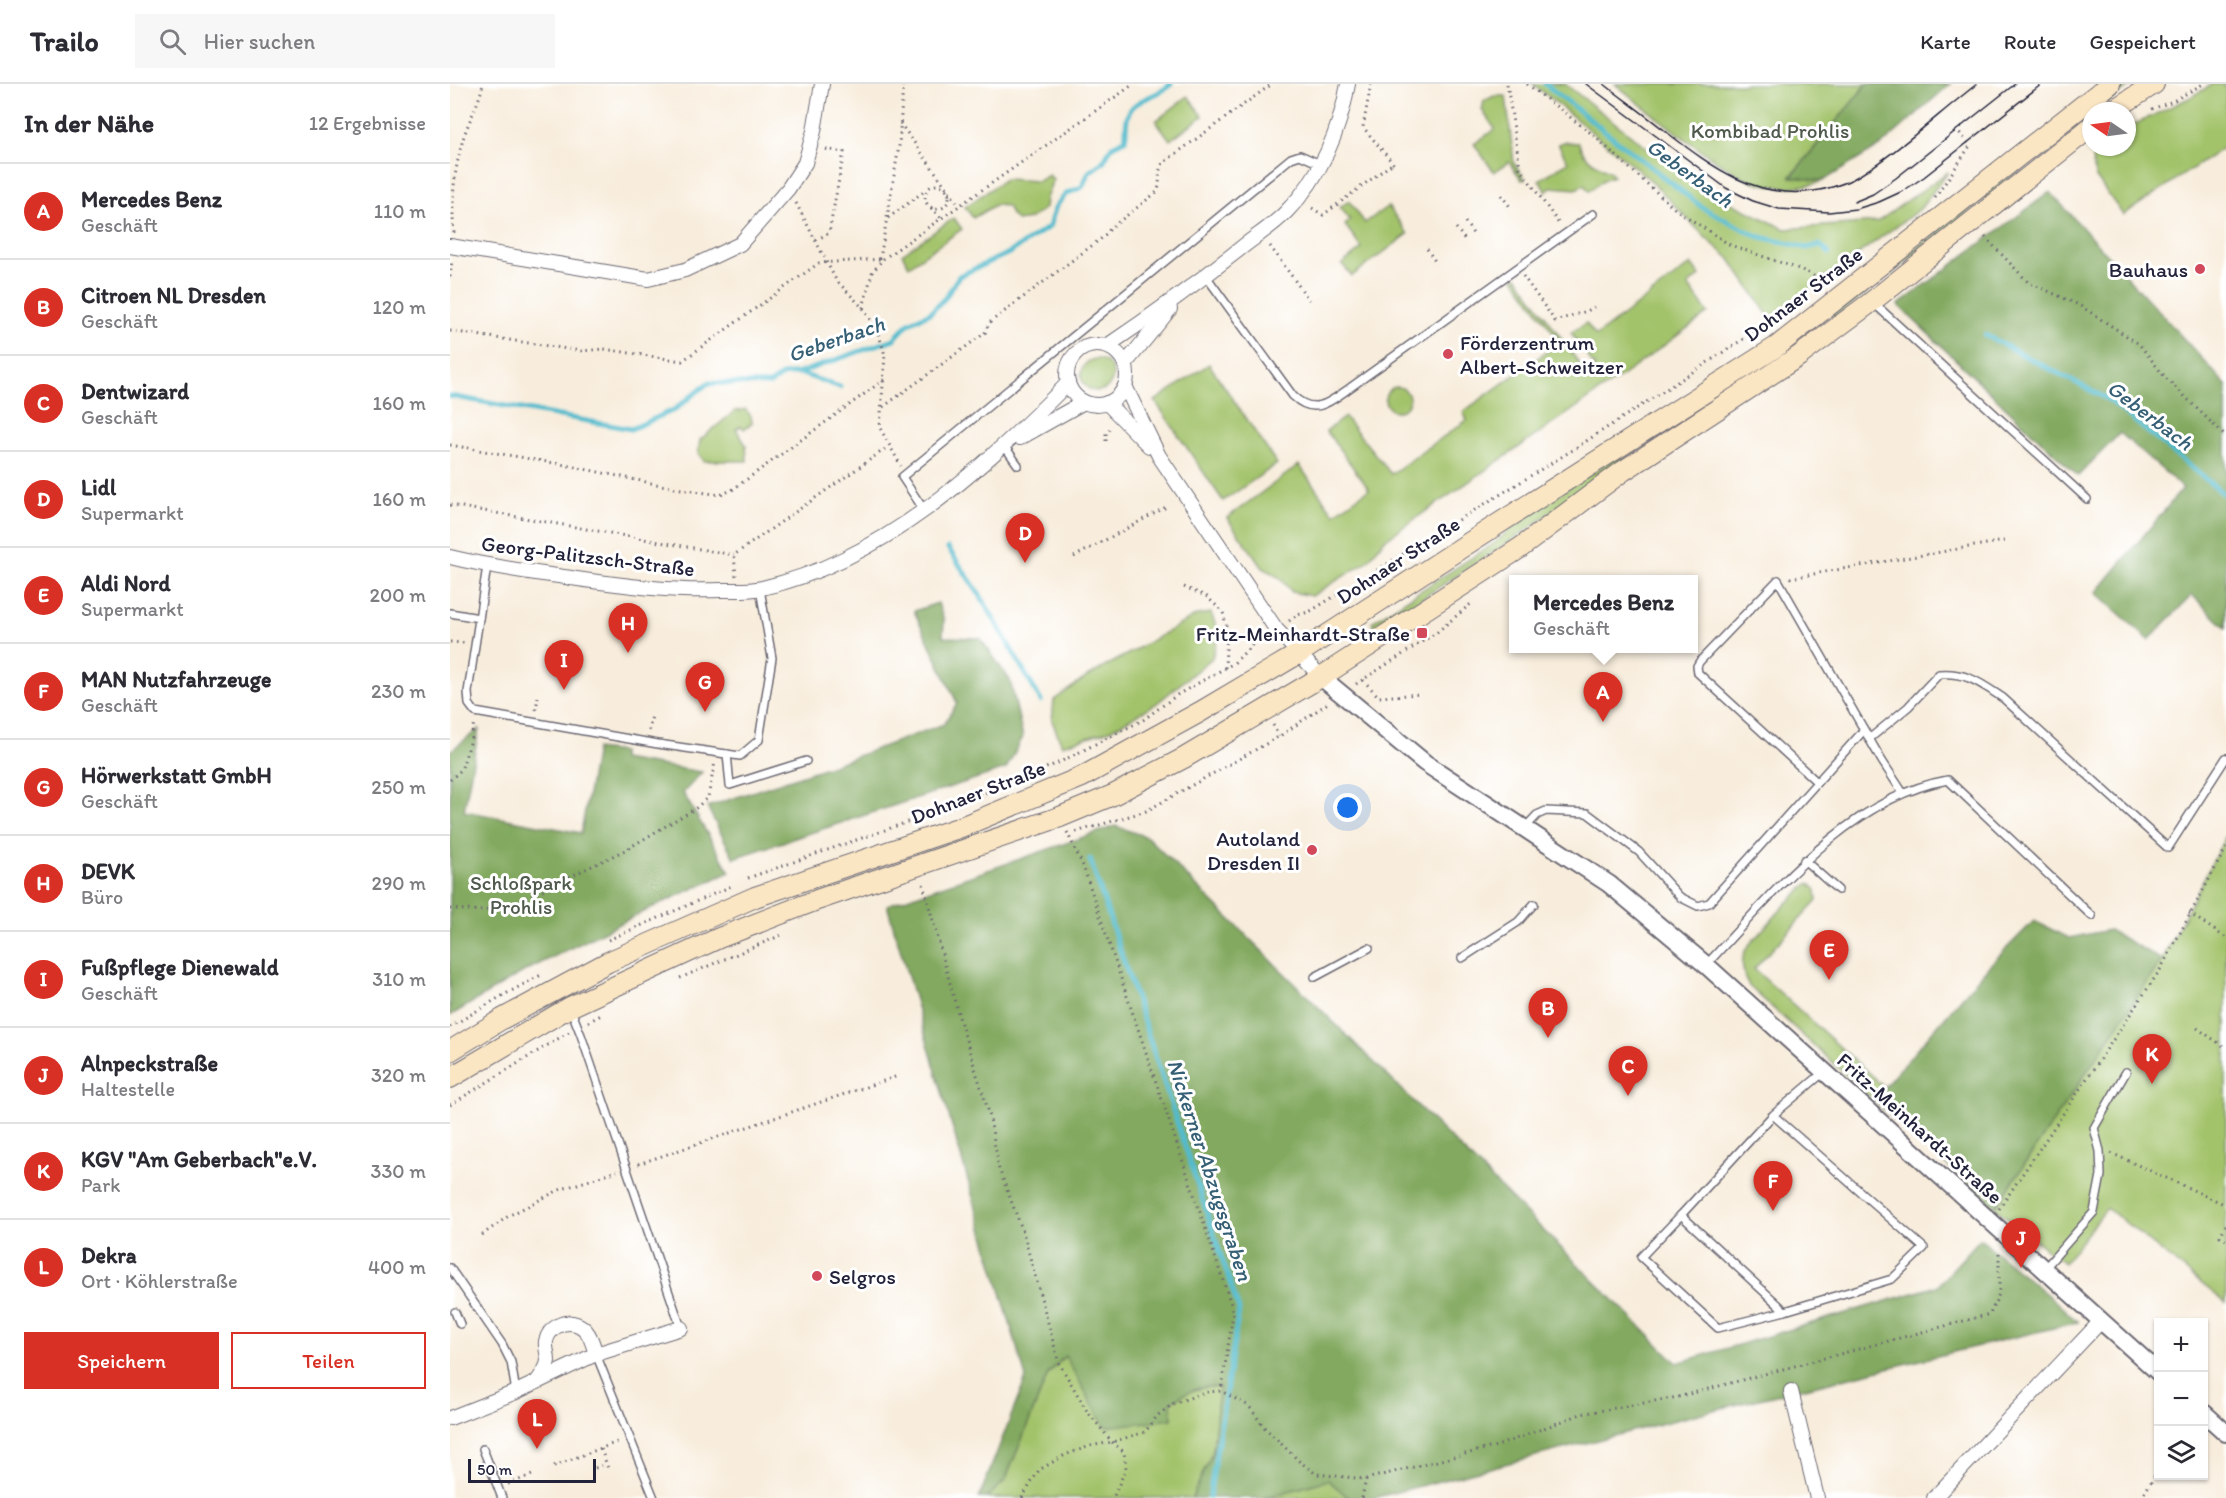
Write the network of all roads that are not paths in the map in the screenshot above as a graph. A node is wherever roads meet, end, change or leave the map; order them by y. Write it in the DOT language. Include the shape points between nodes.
graph roads {
  1 [pos="822,84"];
  2 [pos="1348,84"];
  3 [pos="2110,84"];
  4 [pos="2154,84"];
  5 [pos="2126,102"];
  6 [pos="2082,134"];
  7 [pos="1320,164"];
  8 [pos="1593,214"];
  9 [pos="452,246"];
  10 [pos="1206,276"];
  11 [pos="1181,296"];
  12 [pos="1870,303"];
  13 [pos="1107,346"];
  14 [pos="1125,364"];
  15 [pos="1068,383"];
  16 [pos="1125,386"];
  17 [pos="1084,402"];
  18 [pos="1107,403"];
  19 [pos="1005,447"];
  20 [pos="1159,456"];
  21 [pos="1018,465"];
  22 [pos="2087,499"];
  23 [pos="924,510"];
  24 [pos="450,557"];
  25 [pos="487,566"];
  26 [pos="760,589"];
  27 [pos="450,613"];
  28 [pos="479,618"];
  29 [pos="1298,654"];
  30 [pos="1321,677"];
  31 [pos="1864,730"];
  32 [pos="1869,739"];
  33 [pos="727,754"];
  34 [pos="2226,758"];
  35 [pos="807,761"];
  36 [pos="1817,783"];
  37 [pos="1903,794"];
  38 [pos="1524,829"];
  39 [pos="1804,860"];
  40 [pos="1838,890"];
  41 [pos="1534,904"];
  42 [pos="2092,916"];
  43 [pos="1369,948"];
  44 [pos="1462,958"];
  45 [pos="1706,965"];
  46 [pos="1315,977"];
  47 [pos="570,1007"];
  48 [pos="450,1051"];
  49 [pos="1824,1072"];
  50 [pos="2126,1072"];
  51 [pos="450,1078"];
  52 [pos="1773,1115"];
  53 [pos="1681,1215"];
  54 [pos="450,1268"];
  55 [pos="2045,1268"];
  56 [pos="1785,1311"];
  57 [pos="455,1312"];
  58 [pos="2101,1321"];
  59 [pos="460,1324"];
  60 [pos="681,1328"];
  61 [pos="596,1354"];
  62 [pos="2154,1368"];
  63 [pos="537,1382"];
  64 [pos="1791,1391"];
  65 [pos="516,1392"];
  66 [pos="2208,1417"];
  67 [pos="450,1418"];
  68 [pos="2226,1433"];
  69 [pos="483,1449"];
  70 [pos="502,1498"];
  71 [pos="654,1498"];
  72 [pos="1817,1498"];
  73 [pos="1934,1498"];
  1 -- 9 [label="street" via="805,163 788,189 740,244 685,270 648,279"];
  2 -- 7 [label="street" via="1341,120"];
  3 -- 29 [label="main road, Dohnaer Straße" via="1776,347"];
  4 -- 5 [label="main road"];
  6 -- 12 [label="main road"];
  7 -- 10 [label="street" via="1287,211"];
  7 -- 23 [label="lane" via="1300,155 1291,158 902,477"];
  8 -- 10 [label="lane" via="1320,407 1305,405 1293,396"];
  10 -- 11 [label="street"];
  11 -- 13 [label="street"];
  11 -- 14 [label="street"];
  12 -- 22 [label="lane"];
  12 -- 30 [label="main road" via="1799,356 1623,471 1520,548"];
  13 -- 14 [label="street"];
  13 -- 15 [label="street" via="1084,347 1076,353 1068,367"];
  14 -- 16 [label="street"];
  15 -- 17 [label="street"];
  15 -- 19 [label="street, Georg-Palitzsch-Straße"];
  16 -- 18 [label="street"];
  16 -- 20 [label="street"];
  17 -- 18 [label="street"];
  17 -- 19 [label="street, Georg-Palitzsch-Straße"];
  18 -- 20 [label="street"];
  19 -- 21 [label="lane"];
  19 -- 23 [label="street, Georg-Palitzsch-Straße"];
  20 -- 29 [label="street" via="1276,629"];
  23 -- 26 [label="street, Georg-Palitzsch-Straße" via="856,553 818,571"];
  24 -- 25 [label="street, Georg-Palitzsch-Straße"];
  25 -- 26 [label="street, Georg-Palitzsch-Straße" via="684,592"];
  25 -- 28 [label="lane"];
  26 -- 33 [label="lane" via="772,658 759,740 740,756"];
  27 -- 28 [label="lane"];
  28 -- 33 [label="lane" via="468,692 469,704 475,712"];
  29 -- 30 [label="street, Fritz-Meinhardt-Straße"];
  29 -- 48 [label="main road, Dohnaer Straße" via="1082,777 961,826 755,897 608,962 502,1018"];
  30 -- 38 [label="street, Fritz-Meinhardt-Straße" via="1425,764"];
  30 -- 47 [label="main road" via="1064,826 818,900 719,938"];
  31 -- 32 [label="lane"];
  31 -- 36 [label="lane"];
  31 -- 36 [label="lane" via="1778,580 1700,661 1698,673"];
  32 -- 34 [label="lane" via="1908,707 1939,674 1973,678 2003,698 2168,848"];
  32 -- 37 [label="lane"];
  33 -- 35 [label="lane" via="730,785"];
  36 -- 38 [label="lane" via="1709,903 1698,906 1680,897 1639,852 1587,813 1546,811"];
  37 -- 39 [label="lane" via="1865,814"];
  37 -- 42 [label="lane" via="1948,780"];
  38 -- 45 [label="street, Fritz-Meinhardt-Straße" via="1609,884"];
  39 -- 40 [label="lane"];
  39 -- 45 [label="lane"];
  41 -- 44 [label="lane" via="1518,922"];
  43 -- 46 [label="lane"];
  45 -- 49 [label="street, Fritz-Meinhardt-Straße"];
  47 -- 51 [label="main road"];
  47 -- 60 [label="lane"];
  49 -- 52 [label="lane"];
  49 -- 55 [label="street, Fritz-Meinhardt-Straße"];
  50 -- 55 [label="lane" via="2094,1128 2101,1175 2094,1212"];
  52 -- 53 [label="lane"];
  52 -- 56 [label="lane" via="1924,1248 1892,1278"];
  53 -- 56 [label="lane"];
  53 -- 56 [label="lane" via="1641,1257 1718,1328"];
  54 -- 65 [label="lane" via="502,1344 511,1362"];
  55 -- 58 [label="street, Fritz-Meinhardt-Straße"];
  57 -- 59 [label="lane"];
  58 -- 62 [label="street, Fritz-Meinhardt-Straße"];
  58 -- 73 [label="street"];
  60 -- 61 [label="street"];
  61 -- 63 [label="street"];
  61 -- 63 [label="street" via="582,1326 561,1324 551,1331 546,1342 548,1362"];
  61 -- 71 [label="lane"];
  63 -- 65 [label="street"];
  64 -- 72 [label="street"];
  65 -- 67 [label="street"];
  66 -- 68 [label="street"];
  69 -- 70 [label="lane"];
}
